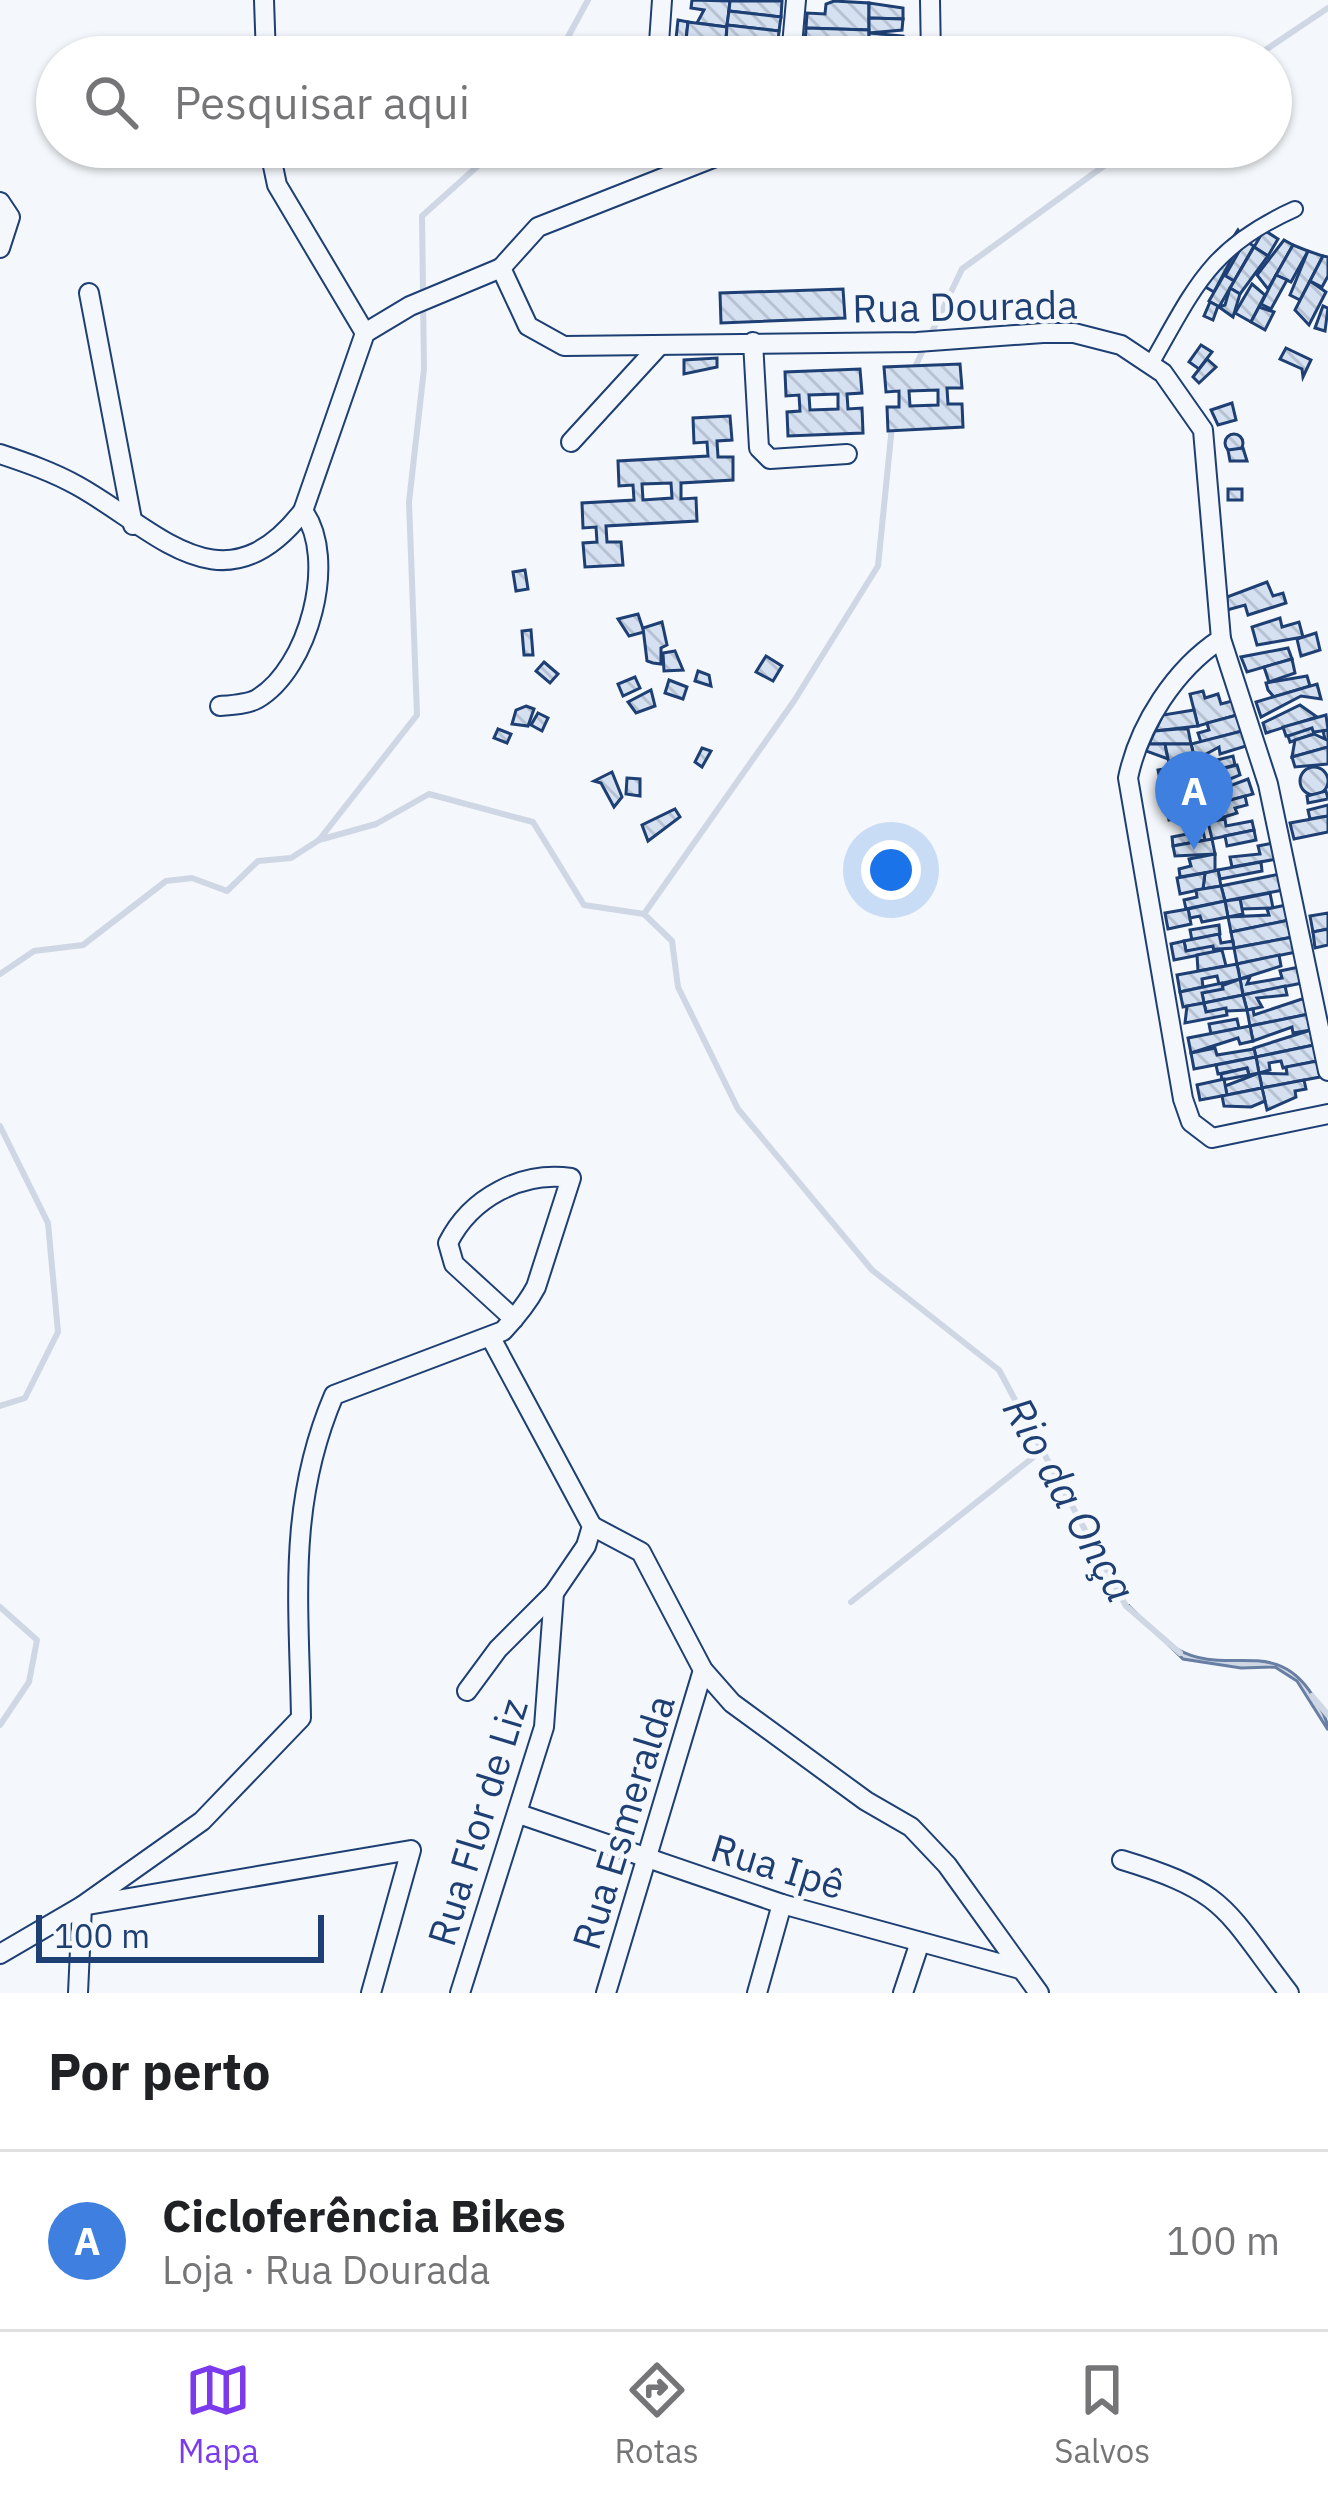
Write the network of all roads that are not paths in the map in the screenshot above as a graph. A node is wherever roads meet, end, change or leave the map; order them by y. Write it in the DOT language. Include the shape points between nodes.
graph roads {
  1 [pos="263,0"];
  2 [pos="662,0"];
  3 [pos="796,0"];
  4 [pos="930,0"];
  5 [pos="265,36"];
  6 [pos="659,36"];
  7 [pos="793,36"];
  8 [pos="931,36"];
  9 [pos="273,168"];
  10 [pos="688,168"];
  11 [pos="0,202"];
  12 [pos="1295,208"];
  13 [pos="0,248"];
  14 [pos="502,268"];
  15 [pos="89,293"];
  16 [pos="364,333"];
  17 [pos="753,342"];
  18 [pos="658,347"];
  19 [pos="1150,364"];
  20 [pos="571,442"];
  21 [pos="0,454"];
  22 [pos="847,454"];
  23 [pos="303,511"];
  24 [pos="133,525"];
  25 [pos="1221,639"];
  26 [pos="220,706"];
  27 [pos="1328,1071"];
  28 [pos="1328,1114"];
  29 [pos="514,1319"];
  30 [pos="490,1338"];
  31 [pos="592,1532"];
  32 [pos="554,1593"];
  33 [pos="517,1630"];
  34 [pos="551,1654"];
  35 [pos="703,1670"];
  36 [pos="467,1691"];
  37 [pos="519,1814"];
  38 [pos="644,1859"];
  39 [pos="1122,1859"];
  40 [pos="782,1904"];
  41 [pos="82,1906"];
  42 [pos="920,1942"];
  43 [pos="0,1954"];
  44 [pos="1020,1969"];
  45 [pos="78,1993"];
  46 [pos="371,1993"];
  47 [pos="460,1993"];
  48 [pos="606,1993"];
  49 [pos="758,1993"];
  50 [pos="903,1993"];
  51 [pos="1039,1993"];
  52 [pos="1289,1993"];
  1 -- 5 [label="street"];
  2 -- 6 [label="street"];
  3 -- 7 [label="street"];
  4 -- 8 [label="street"];
  9 -- 16 [label="street"];
  10 -- 14 [label="street" via="538,227"];
  11 -- 13 [label="street" via="10,217"];
  12 -- 19 [label="street" via="1253,227 1206,268"];
  14 -- 16 [label="street"];
  14 -- 18 [label="street, Rua Dourada" via="519,314 550,341 584,349"];
  15 -- 24 [label="street"];
  16 -- 23 [label="street"];
  17 -- 18 [label="street, Rua Dourada"];
  17 -- 19 [label="street, Rua Dourada" via="1074,333 1121,345"];
  17 -- 22 [label="street" via="759,448 770,459"];
  18 -- 20 [label="street"];
  19 -- 25 [label="street, Rua Dourada" via="1203,430"];
  21 -- 24 [label="street" via="82,488"];
  23 -- 24 [label="street" via="266,547 221,560 194,558"];
  23 -- 26 [label="street" via="322,560 301,636 267,690"];
  25 -- 27 [label="street, Rua Dourada" via="1268,784"];
  25 -- 28 [label="street" via="1161,704 1128,778 1183,1099 1197,1130 1212,1138"];
  29 -- 29 [label="street" via="454,1264 448,1243 468,1217 524,1177 571,1178 536,1287"];
  29 -- 30 [label="street"];
  30 -- 31 [label="street"];
  30 -- 41 [label="street" via="334,1395 310,1452 298,1534 301,1718 202,1821"];
  31 -- 32 [label="street"];
  31 -- 35 [label="street" via="641,1552"];
  32 -- 33 [label="street"];
  32 -- 34 [label="street, Rua Flor de Liz"];
  33 -- 34 [label="street"];
  33 -- 36 [label="street"];
  34 -- 37 [label="street, Rua Flor de Liz" via="548,1706"];
  35 -- 38 [label="street, Rua Esmeralda"];
  35 -- 44 [label="street" via="749,1719 910,1827"];
  37 -- 38 [label="street, Rua Ipê"];
  37 -- 47 [label="street, Rua Flor de Liz"];
  38 -- 40 [label="street, Rua Ipê"];
  38 -- 48 [label="street, Rua Esmeralda"];
  39 -- 52 [label="street" via="1205,1891 1238,1921"];
  40 -- 42 [label="street, Rua Ipê"];
  40 -- 49 [label="street"];
  41 -- 43 [label="street"];
  41 -- 45 [label="street"];
  41 -- 46 [label="street" via="411,1850"];
  42 -- 44 [label="street, Rua Ipê"];
  42 -- 50 [label="street"];
  44 -- 51 [label="street"];
}
